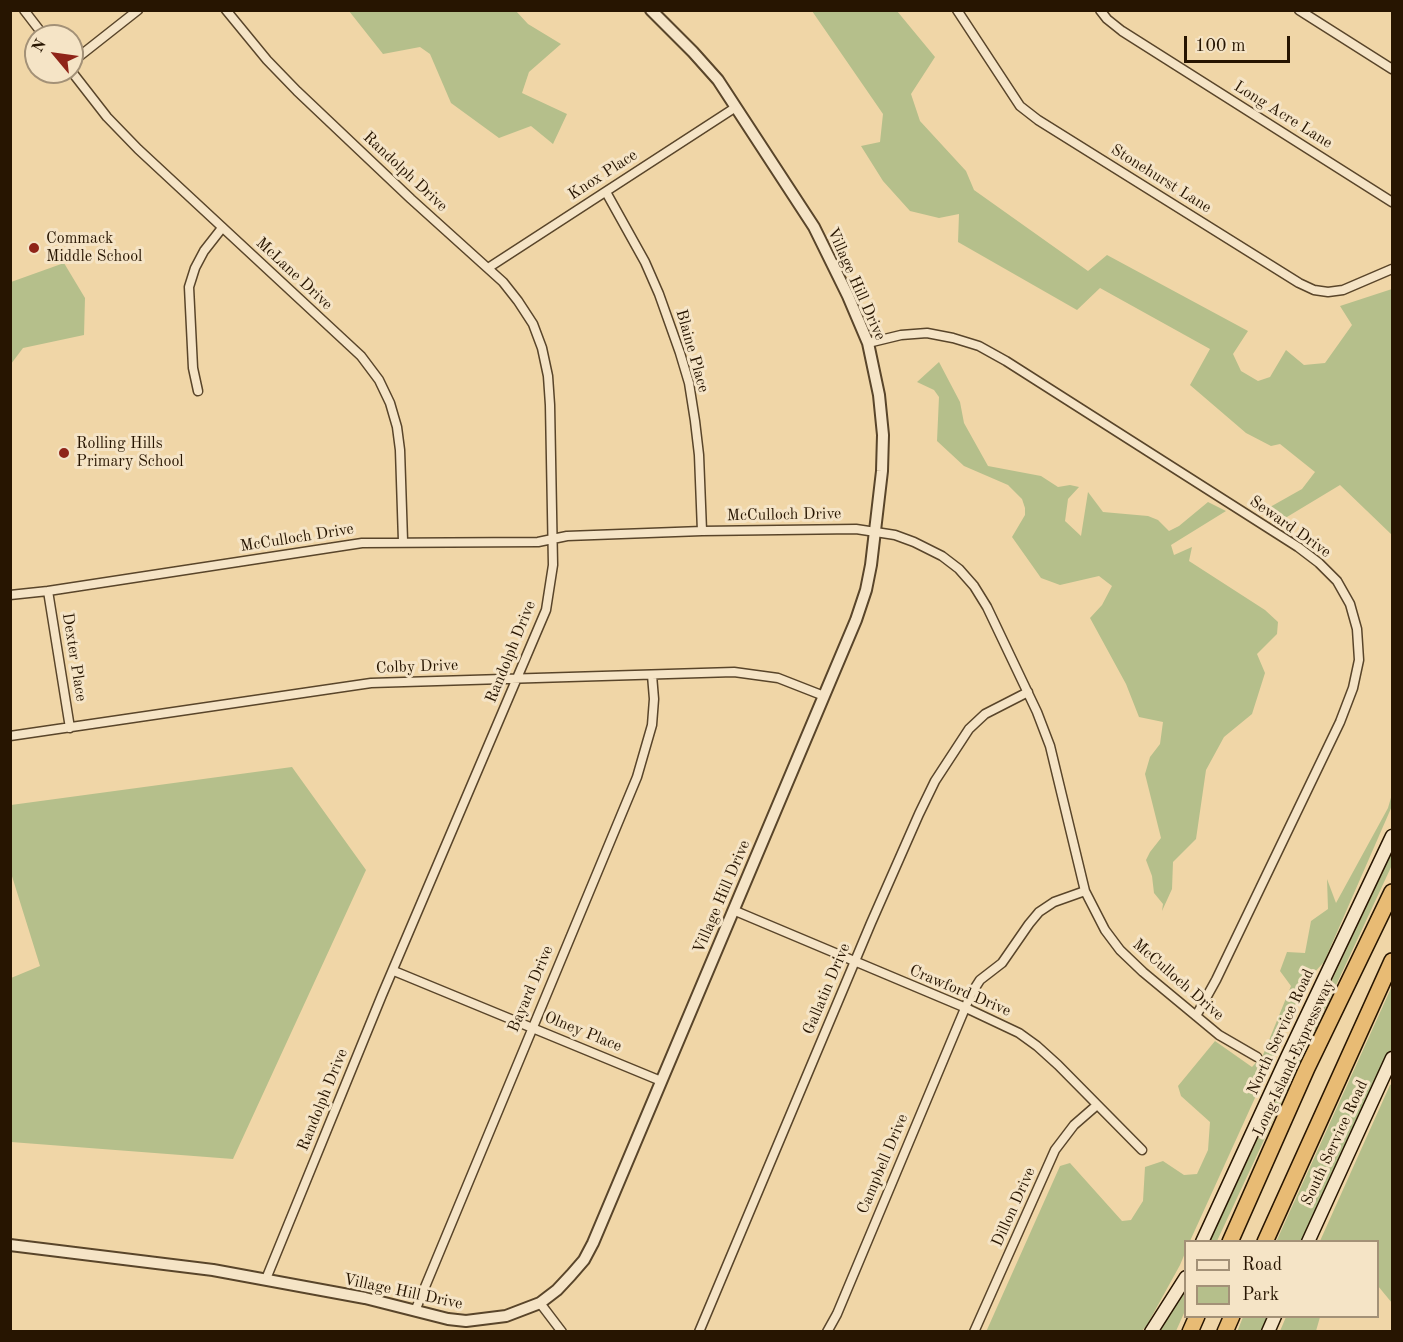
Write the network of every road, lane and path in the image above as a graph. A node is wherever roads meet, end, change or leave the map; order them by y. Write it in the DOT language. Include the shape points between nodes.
graph roads {
  1 [pos="24,10"];
  2 [pos="138,10"];
  3 [pos="226,10"];
  4 [pos="651,10"];
  5 [pos="957,10"];
  6 [pos="1100,10"];
  7 [pos="1299,10"];
  8 [pos="35,24"];
  9 [pos="84,53"];
  10 [pos="1392,69"];
  11 [pos="81,84"];
  12 [pos="736,107"];
  13 [pos="606,192"];
  14 [pos="1392,202"];
  15 [pos="222,228"];
  16 [pos="488,268"];
  17 [pos="1392,269"];
  18 [pos="868,343"];
  19 [pos="198,391"];
  20 [pos="702,531"];
  21 [pos="876,532"];
  22 [pos="552,539"];
  23 [pos="403,541"];
  24 [pos="48,591"];
  25 [pos="10,595"];
  26 [pos="652,675"];
  27 [pos="516,678"];
  28 [pos="1028,693"];
  29 [pos="824,696"];
  30 [pos="70,728"];
  31 [pos="10,736"];
  32 [pos="1392,836"];
  33 [pos="1085,891"];
  34 [pos="1392,892"];
  35 [pos="733,910"];
  36 [pos="1392,962"];
  37 [pos="854,963"];
  38 [pos="394,970"];
  39 [pos="966,1008"];
  40 [pos="1196,1016"];
  41 [pos="531,1027"];
  42 [pos="1257,1057"];
  43 [pos="1392,1058"];
  44 [pos="661,1080"];
  45 [pos="1097,1106"];
  46 [pos="1142,1150"];
  47 [pos="1203,1240"];
  48 [pos="1231,1240"];
  49 [pos="1266,1240"];
  50 [pos="1309,1240"];
  51 [pos="10,1245"];
  52 [pos="266,1279"];
  53 [pos="1184,1279"];
  54 [pos="540,1303"];
  55 [pos="415,1311"];
  56 [pos="1232,1318"];
  57 [pos="1275,1318"];
  58 [pos="562,1332"];
  59 [pos="699,1332"];
  60 [pos="827,1332"];
  61 [pos="974,1332"];
  62 [pos="1151,1332"];
  63 [pos="1226,1332"];
  64 [pos="1268,1332"];
  1 -- 8 [label="street"];
  2 -- 9 [label="street"];
  3 -- 16 [label="street, Randolph Drive" via="297,91"];
  4 -- 12 [label="street, Village Hill Drive" via="718,80"];
  5 -- 17 [label="street, Stonehurst Lane" via="1020,106 1290,278 1328,292 1359,285"];
  6 -- 14 [label="street, Long Acre Lane" via="1122,31"];
  7 -- 10 [label="street"];
  11 -- 15 [label="street, McLane Drive" via="107,117"];
  12 -- 13 [label="street, Knox Place"];
  12 -- 18 [label="street, Village Hill Drive" via="814,227"];
  13 -- 16 [label="street, Knox Place"];
  13 -- 20 [label="street, Blaine Place" via="659,294 689,383 699,455"];
  15 -- 19 [label="street" via="204,251 189,287"];
  15 -- 23 [label="street, McLane Drive" via="361,356 379,380 397,427"];
  16 -- 22 [label="street, Randolph Drive" via="518,301 542,348 548,376"];
  18 -- 21 [label="street, Village Hill Drive" via="883,435"];
  18 -- 40 [label="street, Seward Drive" via="927,333 979,346 1298,547 1336,581 1350,604 1359,660 1353,688"];
  20 -- 21 [label="street, McCulloch Drive"];
  20 -- 22 [label="street, McCulloch Drive"];
  21 -- 28 [label="street, McCulloch Drive" via="915,542 959,569 987,607"];
  21 -- 29 [label="street, Village Hill Drive" via="866,590"];
  22 -- 23 [label="street, McCulloch Drive"];
  22 -- 27 [label="street, Randolph Drive" via="553,565 546,610"];
  23 -- 24 [label="street, McCulloch Drive" via="362,543"];
  24 -- 25 [label="street, McCulloch Drive"];
  24 -- 30 [label="street, Dexter Place"];
  26 -- 27 [label="street, Colby Drive"];
  26 -- 29 [label="street, Colby Drive" via="757,674 801,685"];
  26 -- 41 [label="street, Bayard Drive" via="652,726 640,767"];
  27 -- 30 [label="street, Colby Drive" via="371,683"];
  27 -- 38 [label="street, Randolph Drive"];
  28 -- 33 [label="street, McCulloch Drive" via="1050,746"];
  28 -- 37 [label="street, Gallatin Drive" via="985,714 969,729 919,814"];
  29 -- 35 [label="street, Village Hill Drive"];
  30 -- 31 [label="street, Colby Drive"];
  32 -- 47 [label="main road, North Service Road"];
  33 -- 39 [label="street, Campbell Drive" via="1039,912 1002,963 981,980"];
  33 -- 40 [label="street, McCulloch Drive" via="1120,950"];
  34 -- 48 [label="highway, Long Island Expressway"];
  35 -- 37 [label="street, Crawford Drive"];
  35 -- 44 [label="street, Village Hill Drive"];
  36 -- 49 [label="highway"];
  37 -- 39 [label="street, Crawford Drive"];
  37 -- 59 [label="street, Gallatin Drive"];
  38 -- 41 [label="street, Olney Place"];
  38 -- 52 [label="street, Randolph Drive"];
  39 -- 45 [label="street, Crawford Drive" via="1037,1046"];
  39 -- 60 [label="street, Campbell Drive"];
  40 -- 42 [label="street, McCulloch Drive"];
  41 -- 44 [label="street, Olney Place"];
  41 -- 55 [label="street, Bayard Drive"];
  43 -- 50 [label="main road, South Service Road"];
  44 -- 54 [label="street, Village Hill Drive" via="584,1260"];
  45 -- 46 [label="street, Crawford Drive"];
  45 -- 61 [label="street, Dillon Drive" via="1055,1150"];
  51 -- 52 [label="street, Village Hill Drive"];
  52 -- 55 [label="street, Village Hill Drive"];
  53 -- 62 [label="main road"];
  54 -- 55 [label="street, Village Hill Drive" via="506,1316 466,1321"];
  54 -- 58 [label="street"];
  56 -- 63 [label="highway"];
  57 -- 64 [label="main road"];
}
